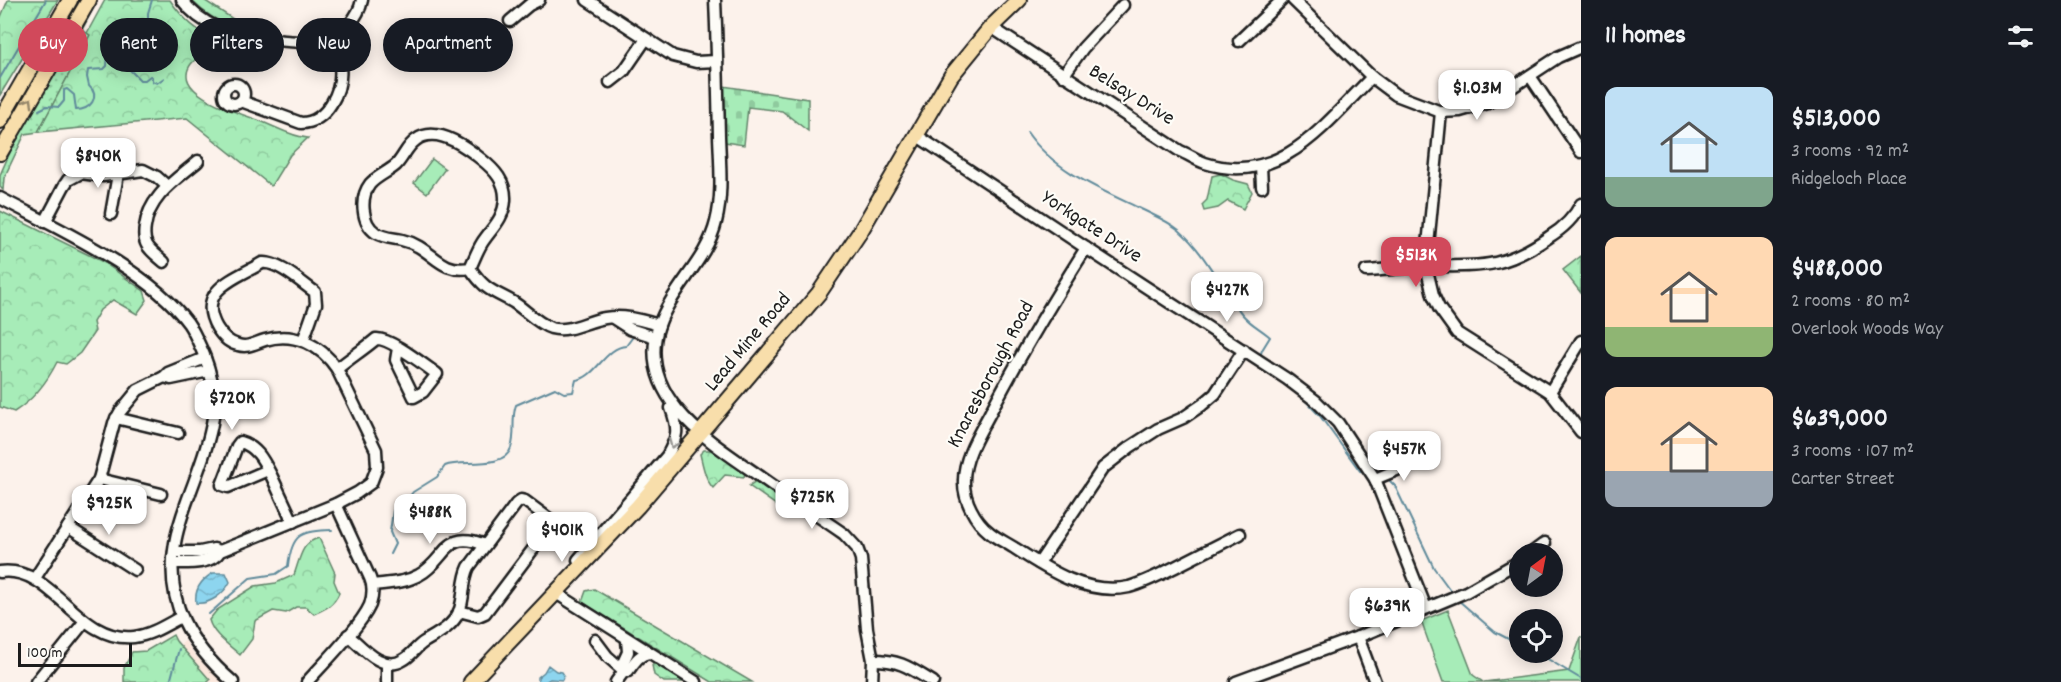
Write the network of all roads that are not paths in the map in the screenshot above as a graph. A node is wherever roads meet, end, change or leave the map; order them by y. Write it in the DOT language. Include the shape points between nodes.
graph roads {
  1 [pos="70,0"];
  2 [pos="89,0"];
  3 [pos="182,0"];
  4 [pos="362,0"];
  5 [pos="539,0"];
  6 [pos="587,0"];
  7 [pos="716,0"];
  8 [pos="1018,0"];
  9 [pos="1282,0"];
  10 [pos="1293,0"];
  11 [pos="1123,5"];
  12 [pos="354,18"];
  13 [pos="513,18"];
  14 [pos="991,27"];
  15 [pos="646,39"];
  16 [pos="296,40"];
  17 [pos="1239,41"];
  18 [pos="1581,47"];
  19 [pos="717,61"];
  20 [pos="340,72"];
  21 [pos="1063,76"];
  22 [pos="1530,76"];
  23 [pos="1372,77"];
  24 [pos="610,82"];
  25 [pos="241,101"];
  26 [pos="1441,112"];
  27 [pos="0,121"];
  28 [pos="916,135"];
  29 [pos="1581,152"];
  30 [pos="0,153"];
  31 [pos="198,161"];
  32 [pos="1261,166"];
  33 [pos="118,174"];
  34 [pos="167,186"];
  35 [pos="1262,187"];
  36 [pos="0,198"];
  37 [pos="1581,204"];
  38 [pos="111,214"];
  39 [pos="45,222"];
  40 [pos="1086,248"];
  41 [pos="164,262"];
  42 [pos="1426,267"];
  43 [pos="470,268"];
  44 [pos="1366,271"];
  45 [pos="613,318"];
  46 [pos="660,325"];
  47 [pos="655,337"];
  48 [pos="303,340"];
  49 [pos="1581,342"];
  50 [pos="398,348"];
  51 [pos="1244,350"];
  52 [pos="205,358"];
  53 [pos="337,369"];
  54 [pos="209,371"];
  55 [pos="164,377"];
  56 [pos="664,388"];
  57 [pos="1550,392"];
  58 [pos="116,418"];
  59 [pos="1581,432"];
  60 [pos="178,433"];
  61 [pos="701,433"];
  62 [pos="1421,460"];
  63 [pos="268,470"];
  64 [pos="1376,478"];
  65 [pos="99,479"];
  66 [pos="161,494"];
  67 [pos="336,504"];
  68 [pos="293,522"];
  69 [pos="68,527"];
  70 [pos="1240,534"];
  71 [pos="485,545"];
  72 [pos="174,557"];
  73 [pos="1039,564"];
  74 [pos="1509,567"];
  75 [pos="135,570"];
  76 [pos="0,572"];
  77 [pos="35,578"];
  78 [pos="373,585"];
  79 [pos="556,593"];
  80 [pos="1426,608"];
  81 [pos="459,611"];
  82 [pos="538,611"];
  83 [pos="181,618"];
  84 [pos="85,621"];
  85 [pos="348,635"];
  86 [pos="1358,637"];
  87 [pos="595,640"];
  88 [pos="627,640"];
  89 [pos="650,653"];
  90 [pos="873,660"];
  91 [pos="387,664"];
  92 [pos="624,671"];
  93 [pos="36,682"];
  94 [pos="233,682"];
  95 [pos="308,682"];
  96 [pos="387,682"];
  97 [pos="471,682"];
  98 [pos="616,682"];
  99 [pos="696,682"];
  100 [pos="872,682"];
  101 [pos="933,682"];
  102 [pos="1236,682"];
  103 [pos="1375,682"];
  1 -- 27 [label="main road"];
  30 -- 2 [label="main road, one-way"];
  3 -- 16 [label="street" via="219,29"];
  4 -- 12 [label="street"];
  5 -- 13 [label="street"];
  6 -- 15 [label="street"];
  7 -- 19 [label="street"];
  8 -- 14 [label="main road, Lead Mine Road"];
  9 -- 17 [label="street"];
  10 -- 23 [label="street"];
  11 -- 21 [label="street"];
  14 -- 21 [label="street, Belsay Drive"];
  14 -- 28 [label="main road, Lead Mine Road" via="951,76"];
  15 -- 19 [label="street" via="673,56 696,62"];
  15 -- 24 [label="street" via="624,71"];
  18 -- 22 [label="street"];
  19 -- 46 [label="street" via="717,219 711,238 672,297"];
  20 -- 25 [label="street" via="332,102 320,116 307,123"];
  21 -- 32 [label="street, Belsay Drive" via="1205,163"];
  22 -- 26 [label="street" via="1488,103"];
  22 -- 29 [label="street"];
  23 -- 26 [label="street" via="1396,95"];
  23 -- 32 [label="street, Belsay Drive" via="1298,148"];
  26 -- 42 [label="street"];
  28 -- 40 [label="street, Yorkgate Drive"];
  28 -- 61 [label="main road, Lead Mine Road" via="819,293"];
  31 -- 34 [label="street"];
  32 -- 35 [label="street"];
  33 -- 34 [label="street" via="143,170"];
  33 -- 38 [label="street"];
  33 -- 39 [label="street" via="74,176 63,186"];
  34 -- 41 [label="street" via="153,202 144,231 148,247"];
  36 -- 39 [label="street"];
  37 -- 42 [label="street" via="1560,230 1532,249 1504,261 1470,267"];
  39 -- 52 [label="street" via="99,251 151,286 188,323"];
  40 -- 51 [label="street, Yorkgate Drive"];
  40 -- 73 [label="street, Knaresborough Road" via="1000,393 973,445 963,480 973,513 988,531"];
  42 -- 44 [label="street"];
  42 -- 57 [label="street" via="1438,308 1457,333"];
  43 -- 43 [label="street" via="481,244 500,220 505,201 502,181 489,165 462,146 442,137 421,137 396,165 369,185 363,205 367,223 382,236 419,245 446,267"];
  43 -- 45 [label="street" via="484,286 549,327 568,329"];
  45 -- 46 [label="street" via="625,316"];
  45 -- 47 [label="street" via="630,329"];
  46 -- 47 [label="street"];
  47 -- 56 [label="street" via="655,365"];
  48 -- 48 [label="street" via="284,337 250,346 231,344 212,319 212,298 222,286 262,263 276,265 315,292 316,304"];
  48 -- 53 [label="street" via="322,351"];
  49 -- 57 [label="street"];
  50 -- 50 [label="street" via="396,360 414,397 437,374"];
  50 -- 53 [label="street" via="375,339"];
  51 -- 64 [label="street, Yorkgate Drive" via="1316,401 1338,423"];
  51 -- 73 [label="street" via="1215,394 1202,405 1158,429 1103,468"];
  52 -- 54 [label="street"];
  52 -- 55 [label="street"];
  53 -- 67 [label="street" via="378,458 371,483"];
  54 -- 55 [label="street"];
  54 -- 72 [label="street" via="214,396 212,429 181,522"];
  55 -- 58 [label="street" via="138,390"];
  56 -- 61 [label="street" via="681,416"];
  56 -- 82 [label="street, one-way" via="677,426 676,440 667,456"];
  57 -- 59 [label="street"];
  58 -- 60 [label="street"];
  58 -- 65 [label="street"];
  61 -- 79 [label="main road, Lead Mine Road"];
  61 -- 90 [label="street" via="844,534 857,548"];
  62 -- 64 [label="street"];
  63 -- 63 [label="street" via="254,448 240,442 222,484 228,487"];
  63 -- 68 [label="street"];
  64 -- 80 [label="street, Yorkgate Drive"];
  65 -- 66 [label="street"];
  65 -- 69 [label="street"];
  67 -- 68 [label="street"];
  67 -- 78 [label="street"];
  68 -- 72 [label="street" via="200,557"];
  69 -- 75 [label="street"];
  69 -- 77 [label="street"];
  70 -- 73 [label="street, Knaresborough Road" via="1129,587 1089,586"];
  71 -- 78 [label="street" via="474,540 453,543 418,576"];
  71 -- 81 [label="street" via="465,574"];
  71 -- 81 [label="street" via="521,500 552,521 485,613 478,616"];
  72 -- 83 [label="street" via="172,573"];
  74 -- 80 [label="street" via="1466,592"];
  76 -- 77 [label="street"];
  77 -- 84 [label="street"];
  78 -- 85 [label="street" via="366,612"];
  79 -- 82 [label="main road, Lead Mine Road"];
  79 -- 88 [label="street"];
  80 -- 86 [label="street"];
  81 -- 91 [label="street" via="446,628 402,661"];
  82 -- 97 [label="main road, Lead Mine Road"];
  83 -- 84 [label="street" via="157,630 127,637 103,632"];
  83 -- 94 [label="street" via="198,648"];
  84 -- 93 [label="street"];
  85 -- 91 [label="street"];
  85 -- 95 [label="street"];
  86 -- 102 [label="street"];
  86 -- 103 [label="street"];
  87 -- 92 [label="street"];
  88 -- 89 [label="street"];
  88 -- 92 [label="street"];
  89 -- 92 [label="street" via="643,654"];
  89 -- 99 [label="street"];
  90 -- 100 [label="street"];
  90 -- 101 [label="street" via="904,664"];
  91 -- 96 [label="street"];
  92 -- 98 [label="street"];
}
